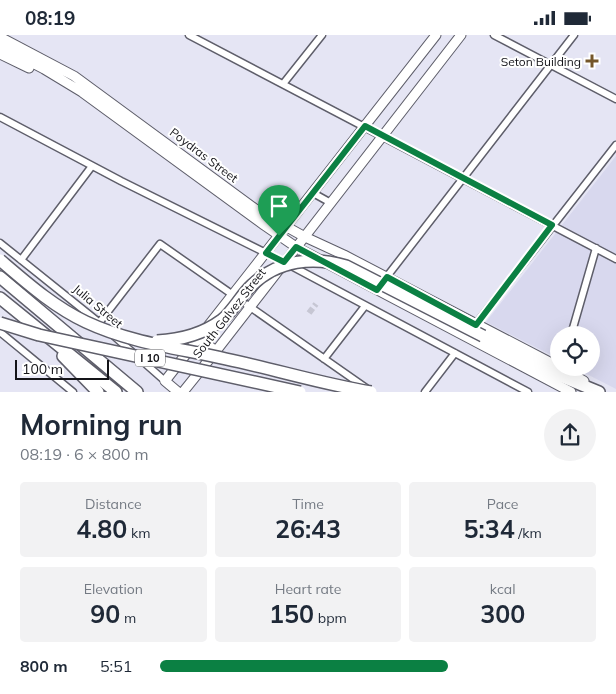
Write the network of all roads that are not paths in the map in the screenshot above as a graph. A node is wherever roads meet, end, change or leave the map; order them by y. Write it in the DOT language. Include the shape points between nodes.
graph roads {
  1 [pos="322,35"];
  2 [pos="436,35"];
  3 [pos="461,35"];
  4 [pos="494,35"];
  5 [pos="574,35"];
  6 [pos="192,36"];
  7 [pos="0,37"];
  8 [pos="0,46"];
  9 [pos="0,54"];
  10 [pos="552,65"];
  11 [pos="282,84"];
  12 [pos="82,92"];
  13 [pos="616,99"];
  14 [pos="1,120"];
  15 [pos="365,126"];
  16 [pos="383,135"];
  17 [pos="616,145"];
  18 [pos="92,166"];
  19 [pos="463,178"];
  20 [pos="313,193"];
  21 [pos="330,203"];
  22 [pos="552,225"];
  23 [pos="286,227"];
  24 [pos="279,236"];
  25 [pos="304,237"];
  26 [pos="0,243"];
  27 [pos="296,247"];
  28 [pos="596,248"];
  29 [pos="266,253"];
  30 [pos="616,259"];
  31 [pos="0,260"];
  32 [pos="21,260"];
  33 [pos="284,262"];
  34 [pos="0,277"];
  35 [pos="387,277"];
  36 [pos="377,290"];
  37 [pos="233,296"];
  38 [pos="0,298"];
  39 [pos="365,306"];
  40 [pos="224,307"];
  41 [pos="249,308"];
  42 [pos="240,320"];
  43 [pos="28,321"];
  44 [pos="0,323"];
  45 [pos="99,323"];
  46 [pos="476,325"];
  47 [pos="574,326"];
  48 [pos="0,332"];
  49 [pos="198,339"];
  50 [pos="141,342"];
  51 [pos="216,351"];
  52 [pos="455,353"];
  53 [pos="324,359"];
  54 [pos="550,363"];
  55 [pos="114,372"];
  56 [pos="575,376"];
  57 [pos="165,381"];
  58 [pos="74,391"];
  59 [pos="98,391"];
  60 [pos="116,391"];
  61 [pos="137,391"];
  62 [pos="147,391"];
  63 [pos="178,391"];
  64 [pos="182,391"];
  65 [pos="300,391"];
  66 [pos="370,391"];
  67 [pos="425,391"];
  68 [pos="528,391"];
  69 [pos="571,391"];
  70 [pos="600,391"];
  71 [pos="604,391"];
  1 -- 11 [label="street"];
  2 -- 15 [label="main road, South Galvez Street"];
  3 -- 16 [label="main road, South Galvez Street"];
  4 -- 10 [label="street"];
  5 -- 10 [label="street"];
  6 -- 11 [label="street"];
  7 -- 23 [label="main road, Poydras Street" via="74,76 258,211"];
  8 -- 12 [label="main road"];
  9 -- 12 [label="main road"];
  10 -- 13 [label="street"];
  10 -- 19 [label="street"];
  11 -- 15 [label="street"];
  12 -- 24 [label="main road, Poydras Street"];
  14 -- 18 [label="street"];
  15 -- 16 [label="street"];
  15 -- 20 [label="main road, South Galvez Street"];
  16 -- 19 [label="street"];
  16 -- 21 [label="main road, South Galvez Street"];
  17 -- 22 [label="street"];
  18 -- 29 [label="street"];
  18 -- 32 [label="street"];
  19 -- 22 [label="street"];
  19 -- 35 [label="street"];
  20 -- 21 [label="street"];
  20 -- 23 [label="main road, South Galvez Street"];
  21 -- 25 [label="main road, South Galvez Street"];
  22 -- 28 [label="street"];
  22 -- 46 [label="street"];
  23 -- 24 [label="main road, South Galvez Street"];
  23 -- 25 [label="main road, Poydras Street"];
  24 -- 27 [label="main road, Poydras Street"];
  24 -- 29 [label="main road, South Galvez Street"];
  25 -- 27 [label="main road, South Galvez Street"];
  25 -- 35 [label="main road, Poydras Street"];
  26 -- 32 [label="street, Julia Street"];
  27 -- 33 [label="main road, South Galvez Street"];
  27 -- 36 [label="main road, Poydras Street"];
  28 -- 30 [label="street"];
  28 -- 47 [label="street"];
  29 -- 33 [label="street"];
  29 -- 37 [label="main road, South Galvez Street"];
  31 -- 50 [label="highway, I 10, bridge" via="47,298 86,321"];
  32 -- 45 [label="street, Julia Street"];
  33 -- 39 [label="street"];
  33 -- 41 [label="main road, South Galvez Street"];
  34 -- 55 [label="highway"];
  35 -- 36 [label="street"];
  35 -- 46 [label="main road, Poydras Street"];
  36 -- 69 [label="main road, Poydras Street"];
  37 -- 40 [label="main road, South Galvez Street"];
  37 -- 41 [label="street"];
  37 -- 45 [label="street" via="160,244"];
  38 -- 43 [label="highway"];
  39 -- 52 [label="street"];
  39 -- 53 [label="street"];
  40 -- 42 [label="main road"];
  40 -- 49 [label="main road, South Galvez Street"];
  41 -- 42 [label="main road, South Galvez Street"];
  41 -- 53 [label="street"];
  42 -- 51 [label="main road, South Galvez Street"];
  43 -- 59 [label="highway"];
  43 -- 60 [label="highway"];
  44 -- 65 [label="highway, I 10, bridge" via="39,335"];
  45 -- 57 [label="street, Julia Street"];
  46 -- 54 [label="main road, Poydras Street"];
  48 -- 58 [label="street"];
  49 -- 51 [label="main road"];
  49 -- 57 [label="main road, South Galvez Street"];
  50 -- 66 [label="highway, I 10, bridge"];
  50 -- 70 [label="highway, bridge" via="184,338 201,332 224,318 252,284 288,264 332,262 346,266 560,376"];
  51 -- 64 [label="main road, South Galvez Street"];
  52 -- 67 [label="street"];
  52 -- 68 [label="street"];
  53 -- 66 [label="street"];
  55 -- 61 [label="highway"];
  55 -- 62 [label="highway"];
  56 -- 71 [label="main road, Poydras Street"];
  57 -- 63 [label="main road, Julia Street"];
}
